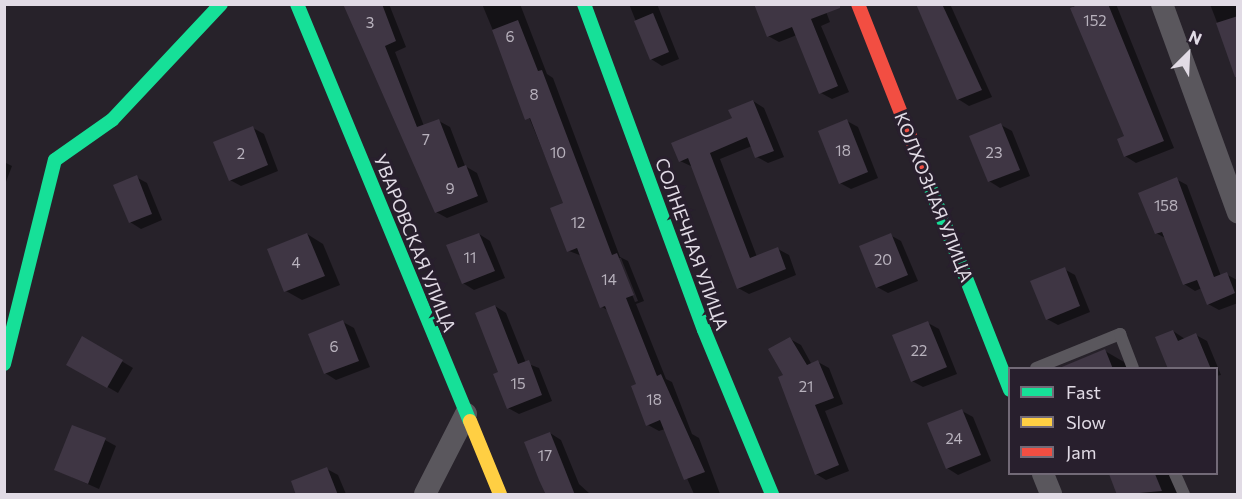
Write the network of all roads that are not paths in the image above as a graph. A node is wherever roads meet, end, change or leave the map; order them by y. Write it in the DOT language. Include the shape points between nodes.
graph roads {
  1 [pos="221,4"];
  2 [pos="297,4"];
  3 [pos="584,4"];
  4 [pos="858,4"];
  5 [pos="1162,4"];
  6 [pos="1238,213"];
  7 [pos="4,364"];
  8 [pos="1041,367"];
  9 [pos="1132,367"];
  10 [pos="1008,383"];
  11 [pos="466,414"];
  12 [pos="1043,475"];
  13 [pos="1175,475"];
  14 [pos="425,495"];
  15 [pos="500,495"];
  16 [pos="772,495"];
  17 [pos="1051,495"];
  18 [pos="1184,495"];
  1 -- 7 [label="street" via="112,120 55,160"];
  2 -- 11 [label="street, УВАРОВСКАЯ УЛИЦА"];
  3 -- 16 [label="street, СОЛНЕЧНАЯ УЛИЦА" via="704,330"];
  4 -- 10 [label="street, КОЛХОЗНАЯ УЛИЦА"];
  5 -- 6 [label="street"];
  8 -- 9 [label="lane" via="1119,334"];
  11 -- 14 [label="street"];
  11 -- 15 [label="street, УВАРОВСКАЯ УЛИЦА"];
  12 -- 17 [label="street"];
  13 -- 18 [label="lane"];
}
